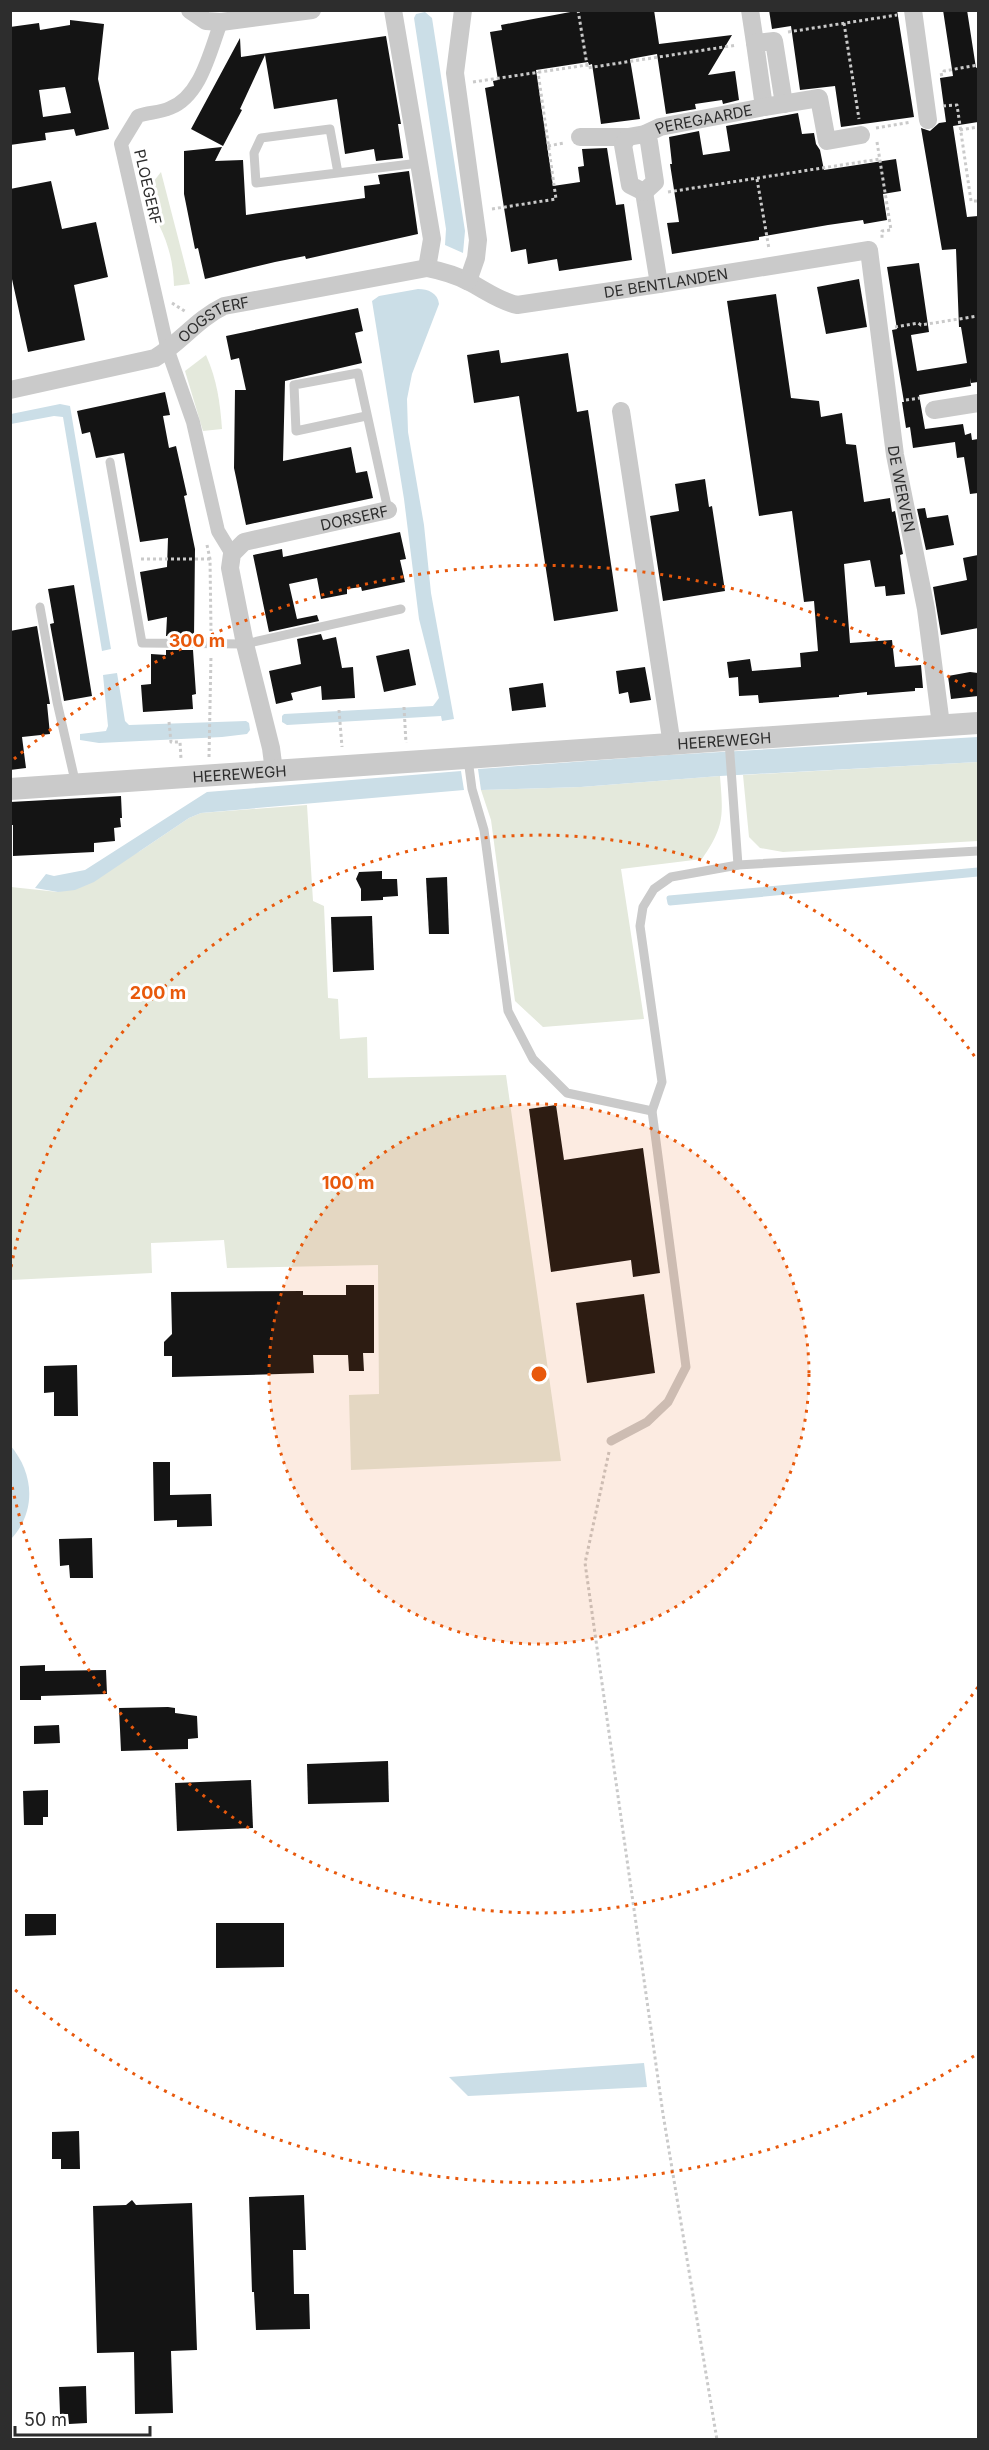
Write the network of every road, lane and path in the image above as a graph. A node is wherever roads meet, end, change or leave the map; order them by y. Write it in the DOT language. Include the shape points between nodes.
graph roads {
  1 [pos="190,10"];
  2 [pos="312,10"];
  3 [pos="393,10"];
  4 [pos="463,10"];
  5 [pos="578,10"];
  6 [pos="750,10"];
  7 [pos="913,12"];
  8 [pos="222,22"];
  9 [pos="844,23"];
  10 [pos="774,41"];
  11 [pos="755,43"];
  12 [pos="587,65"];
  13 [pos="978,65"];
  14 [pos="538,72"];
  15 [pos="922,79"];
  16 [pos="457,85"];
  17 [pos="784,104"];
  18 [pos="764,107"];
  19 [pos="927,114"];
  20 [pos="978,128"];
  21 [pos="960,130"];
  22 [pos="868,132"];
  23 [pos="637,136"];
  24 [pos="580,137"];
  25 [pos="880,159"];
  26 [pos="419,163"];
  27 [pos="338,173"];
  28 [pos="757,179"];
  29 [pos="645,194"];
  30 [pos="978,201"];
  31 [pos="475,212"];
  32 [pos="869,250"];
  33 [pos="769,251"];
  34 [pos="427,268"];
  35 [pos="468,281"];
  36 [pos="659,284"];
  37 [pos="156,298"];
  38 [pos="978,316"];
  39 [pos="196,324"];
  40 [pos="879,329"];
  41 [pos="168,351"];
  42 [pos="10,390"];
  43 [pos="888,403"];
  44 [pos="978,403"];
  45 [pos="933,410"];
  46 [pos="621,411"];
  47 [pos="366,416"];
  48 [pos="110,462"];
  49 [pos="388,510"];
  50 [pos="206,540"];
  51 [pos="231,556"];
  52 [pos="210,559"];
  53 [pos="127,561"];
  54 [pos="210,570"];
  55 [pos="40,607"];
  56 [pos="401,609"];
  57 [pos="245,644"];
  58 [pos="404,707"];
  59 [pos="339,711"];
  60 [pos="210,716"];
  61 [pos="405,720"];
  62 [pos="169,722"];
  63 [pos="978,723"];
  64 [pos="340,724"];
  65 [pos="941,726"];
  66 [pos="171,740"];
  67 [pos="210,744"];
  68 [pos="672,745"];
  69 [pos="729,746"];
  70 [pos="469,765"];
  71 [pos="274,771"];
  72 [pos="76,785"];
  73 [pos="10,789"];
  74 [pos="978,851"];
  75 [pos="738,865"];
  76 [pos="652,1111"];
  77 [pos="611,1442"];
  78 [pos="717,2439"];
  1 -- 8 [label="street" via="206,21"];
  2 -- 8 [label="street"];
  3 -- 26 [label="street"];
  4 -- 16 [label="street"];
  5 -- 12 [label="path"];
  6 -- 11 [label="street, PEREGAARDE"];
  7 -- 9 [label="path"];
  7 -- 15 [label="street"];
  8 -- 37 [label="street, PLOEGERF" via="189,97 173,107 138,116 121,144"];
  9 -- 10 [label="path" via="786,32"];
  9 -- 22 [label="path"];
  10 -- 11 [label="street"];
  10 -- 17 [label="street"];
  11 -- 12 [label="path"];
  11 -- 18 [label="street, PEREGAARDE"];
  12 -- 14 [label="path"];
  13 -- 15 [label="path"];
  14 -- 16 [label="path"];
  14 -- 31 [label="path" via="556,199"];
  15 -- 19 [label="street"];
  16 -- 31 [label="street"];
  17 -- 18 [label="street, PEREGAARDE"];
  17 -- 22 [label="street, PEREGAARDE" via="819,98 827,141"];
  18 -- 23 [label="street, PEREGAARDE"];
  19 -- 21 [label="path" via="957,105"];
  19 -- 22 [label="path"];
  20 -- 21 [label="path"];
  21 -- 30 [label="path" via="971,201"];
  22 -- 25 [label="path"];
  23 -- 24 [label="street, PEREGAARDE"];
  23 -- 29 [label="street" via="649,142 655,182"];
  23 -- 29 [label="street" via="623,145 630,185"];
  25 -- 28 [label="path"];
  25 -- 32 [label="path" via="891,230 882,231 882,239"];
  26 -- 27 [label="lane"];
  26 -- 34 [label="street" via="432,238"];
  27 -- 27 [label="lane" via="256,183 254,153 261,138 330,129"];
  28 -- 29 [label="path"];
  28 -- 33 [label="path"];
  29 -- 36 [label="street"];
  31 -- 35 [label="street" via="478,240"];
  32 -- 36 [label="street, DE BENTLANDEN"];
  32 -- 40 [label="street, DE WERVEN"];
  34 -- 35 [label="street, DE BENTLANDEN"];
  34 -- 39 [label="street, OOGSTERF" via="224,306"];
  35 -- 36 [label="street, DE BENTLANDEN" via="505,302 517,304"];
  37 -- 39 [label="path" via="178,305"];
  37 -- 41 [label="street, PLOEGERF"];
  38 -- 40 [label="path"];
  39 -- 41 [label="street, OOGSTERF"];
  40 -- 43 [label="street, DE WERVEN"];
  41 -- 42 [label="street, OOGSTERF" via="142,362"];
  41 -- 51 [label="street" via="193,422 218,531"];
  43 -- 45 [label="path" via="924,397"];
  43 -- 65 [label="street, DE WERVEN" via="926,609"];
  44 -- 45 [label="street"];
  46 -- 68 [label="street"];
  47 -- 47 [label="lane, DORSERF" via="296,431 294,385 358,373"];
  47 -- 49 [label="lane, DORSERF"];
  48 -- 53 [label="lane"];
  49 -- 51 [label="street, DORSERF" via="244,542"];
  50 -- 52 [label="path"];
  51 -- 52 [label="path"];
  51 -- 57 [label="street"];
  52 -- 53 [label="path"];
  52 -- 54 [label="path"];
  53 -- 57 [label="lane" via="142,644"];
  55 -- 72 [label="lane"];
  56 -- 57 [label="lane"];
  57 -- 71 [label="street"];
  58 -- 61 [label="path"];
  59 -- 64 [label="path"];
  60 -- 67 [label="path"];
  62 -- 66 [label="path"];
  63 -- 65 [label="street, HEEREWEGH"];
  65 -- 69 [label="street, HEEREWEGH"];
  68 -- 69 [label="street, HEEREWEGH"];
  68 -- 70 [label="street, HEEREWEGH"];
  69 -- 75 [label="lane"];
  70 -- 71 [label="street, HEEREWEGH"];
  70 -- 76 [label="lane" via="484,830 508,1011 533,1059 567,1093"];
  71 -- 72 [label="street, HEEREWEGH"];
  72 -- 73 [label="street, HEEREWEGH"];
  74 -- 75 [label="lane"];
  75 -- 76 [label="lane" via="671,876 654,889 643,907 640,926 662,1082"];
  76 -- 77 [label="lane" via="686,1367 668,1401 647,1422"];
  77 -- 78 [label="path" via="585,1563 662,2102"];
}
